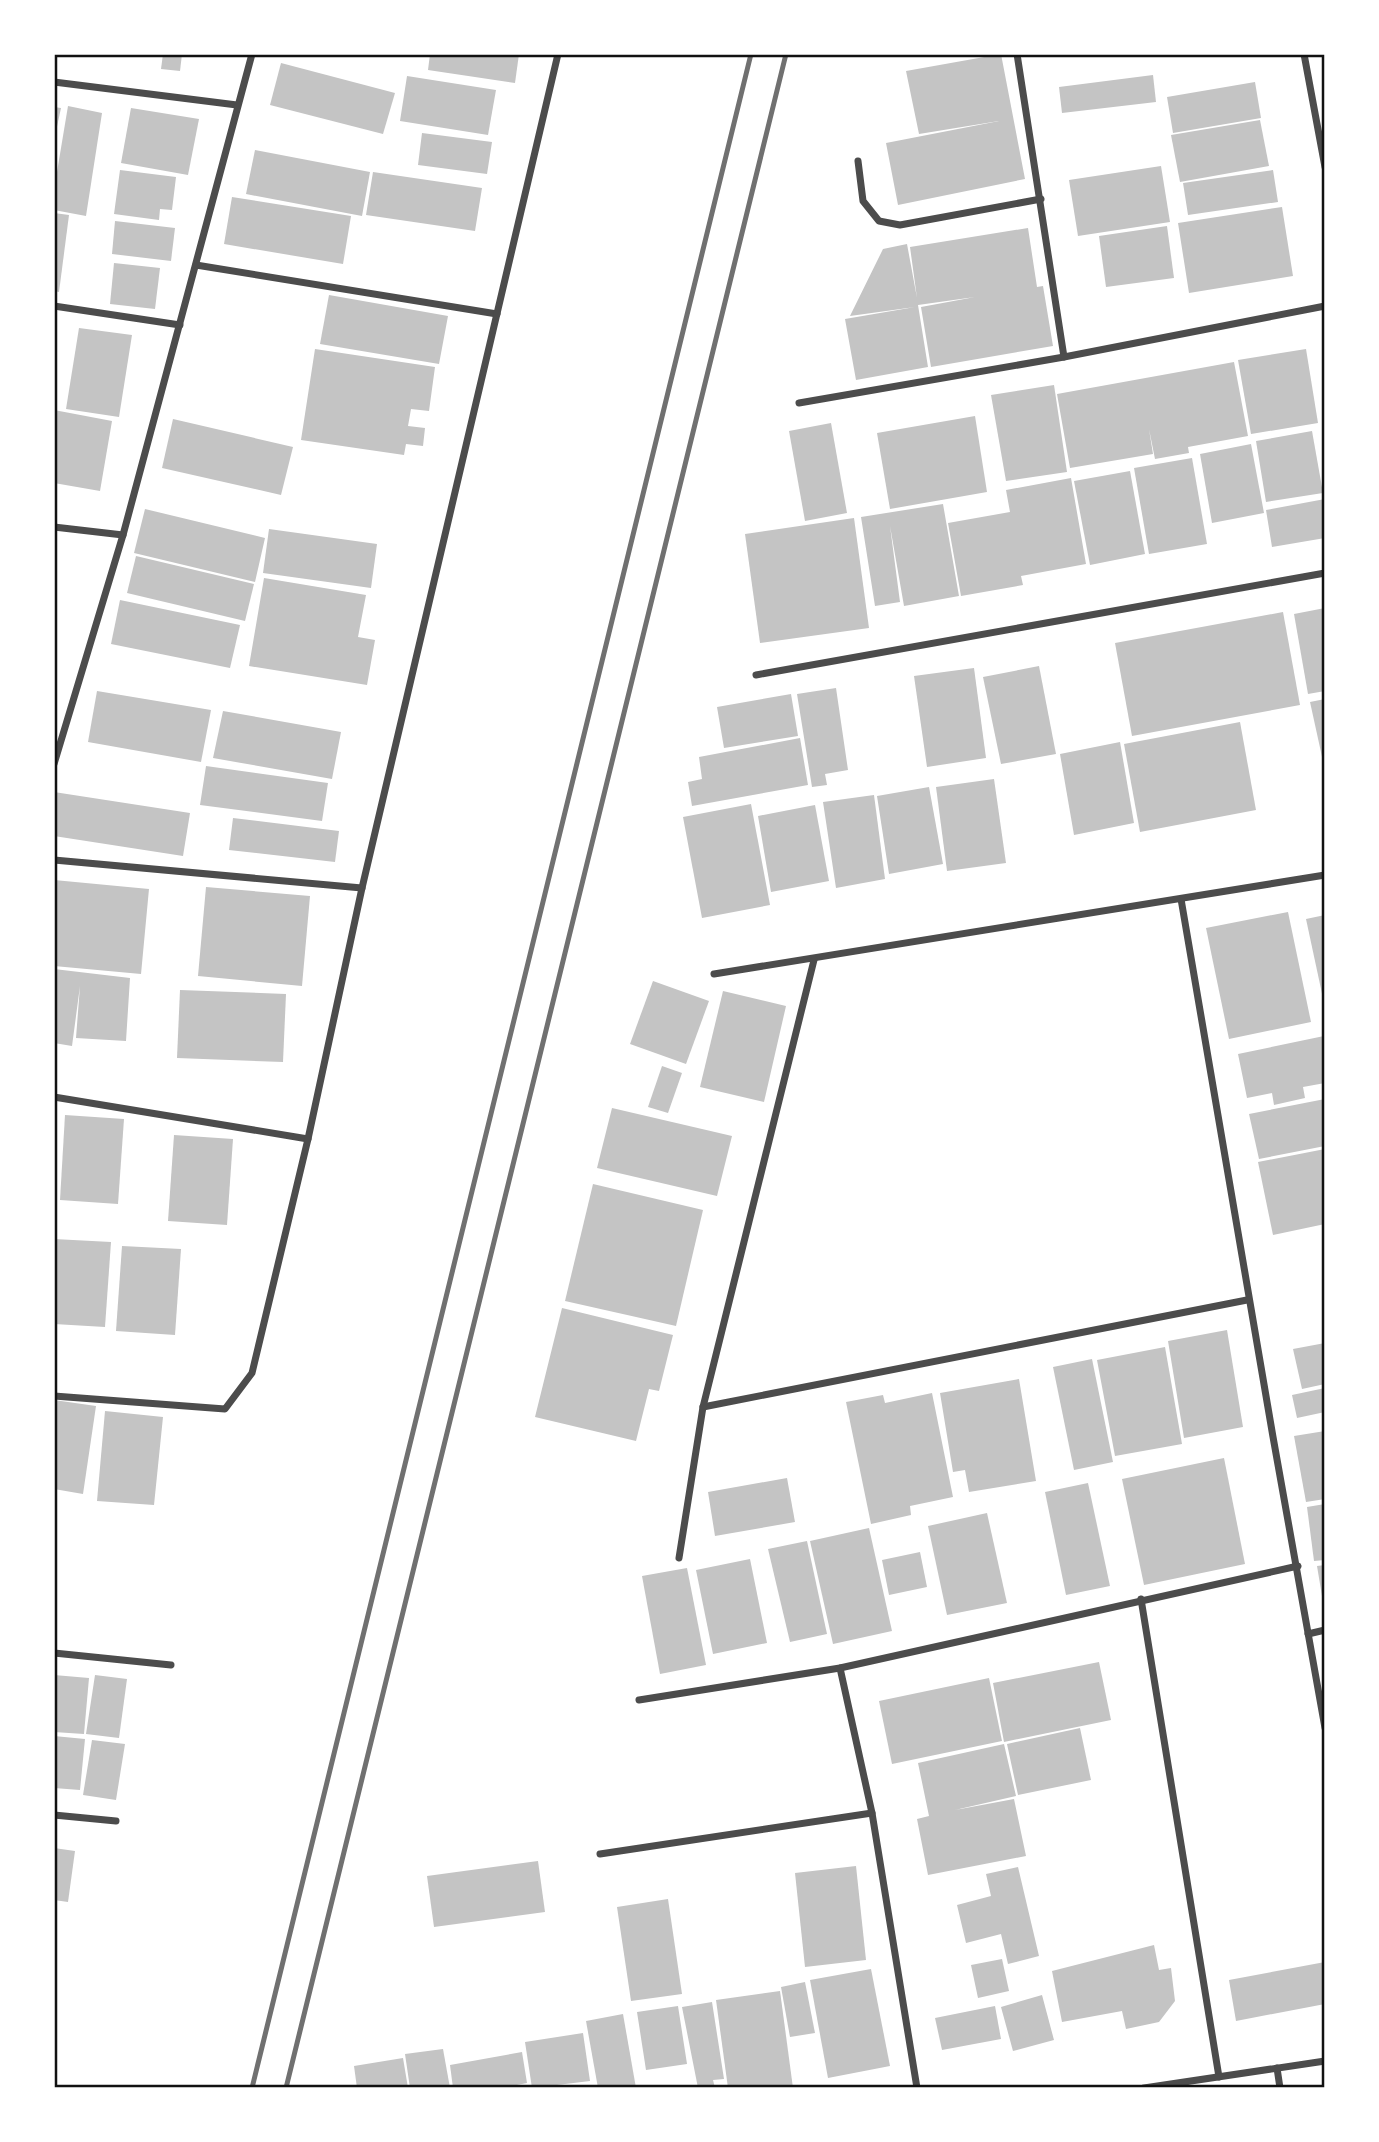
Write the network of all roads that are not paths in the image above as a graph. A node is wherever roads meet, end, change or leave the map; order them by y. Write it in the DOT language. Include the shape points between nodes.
graph roads {
  1 [pos="252,54"];
  2 [pos="558,54"];
  3 [pos="1017,54"];
  4 [pos="1304,54"];
  5 [pos="54,82"];
  6 [pos="237,105"];
  7 [pos="858,160"];
  8 [pos="1325,167"];
  9 [pos="1041,199"];
  10 [pos="195,265"];
  11 [pos="54,306"];
  12 [pos="1325,306"];
  13 [pos="497,314"];
  14 [pos="180,325"];
  15 [pos="1064,357"];
  16 [pos="800,403"];
  17 [pos="54,527"];
  18 [pos="123,535"];
  19 [pos="1325,573"];
  20 [pos="756,675"];
  21 [pos="54,764"];
  22 [pos="54,860"];
  23 [pos="1325,875"];
  24 [pos="362,888"];
  25 [pos="1181,899"];
  26 [pos="814,960"];
  27 [pos="714,974"];
  28 [pos="54,1097"];
  29 [pos="308,1139"];
  30 [pos="1247,1300"];
  31 [pos="54,1396"];
  32 [pos="703,1407"];
  33 [pos="679,1558"];
  34 [pos="1298,1566"];
  35 [pos="1141,1599"];
  36 [pos="1325,1630"];
  37 [pos="1308,1634"];
  38 [pos="54,1653"];
  39 [pos="171,1665"];
  40 [pos="840,1668"];
  41 [pos="639,1700"];
  42 [pos="1325,1728"];
  43 [pos="872,1813"];
  44 [pos="54,1815"];
  45 [pos="116,1821"];
  46 [pos="600,1854"];
  47 [pos="1325,2061"];
  48 [pos="1277,2068"];
  49 [pos="1219,2077"];
  50 [pos="917,2088"];
  51 [pos="1144,2088"];
  52 [pos="1280,2088"];
  1 -- 6 [label="street"];
  2 -- 13 [label="street"];
  3 -- 9 [label="street"];
  4 -- 8 [label="street"];
  5 -- 6 [label="street"];
  6 -- 10 [label="street"];
  7 -- 9 [label="street" via="863,201 879,221 900,225"];
  9 -- 15 [label="street"];
  10 -- 13 [label="street"];
  10 -- 14 [label="street"];
  11 -- 14 [label="street"];
  12 -- 15 [label="street"];
  13 -- 24 [label="street"];
  14 -- 18 [label="street"];
  15 -- 16 [label="street"];
  17 -- 18 [label="street"];
  18 -- 21 [label="street"];
  19 -- 20 [label="street"];
  22 -- 24 [label="street"];
  23 -- 25 [label="street"];
  24 -- 29 [label="street"];
  25 -- 26 [label="street"];
  25 -- 30 [label="street"];
  26 -- 27 [label="street"];
  26 -- 32 [label="street"];
  28 -- 29 [label="street"];
  29 -- 31 [label="street" via="252,1373 225,1409"];
  30 -- 32 [label="street"];
  30 -- 34 [label="street"];
  32 -- 33 [label="street"];
  34 -- 35 [label="street"];
  34 -- 37 [label="street"];
  35 -- 40 [label="street"];
  35 -- 49 [label="street"];
  36 -- 37 [label="street"];
  37 -- 42 [label="street"];
  38 -- 39 [label="street"];
  40 -- 41 [label="street"];
  40 -- 43 [label="street"];
  43 -- 46 [label="street"];
  43 -- 50 [label="street"];
  44 -- 45 [label="street"];
  47 -- 48 [label="street"];
  48 -- 49 [label="street"];
  48 -- 52 [label="street"];
  49 -- 51 [label="street"];
}
